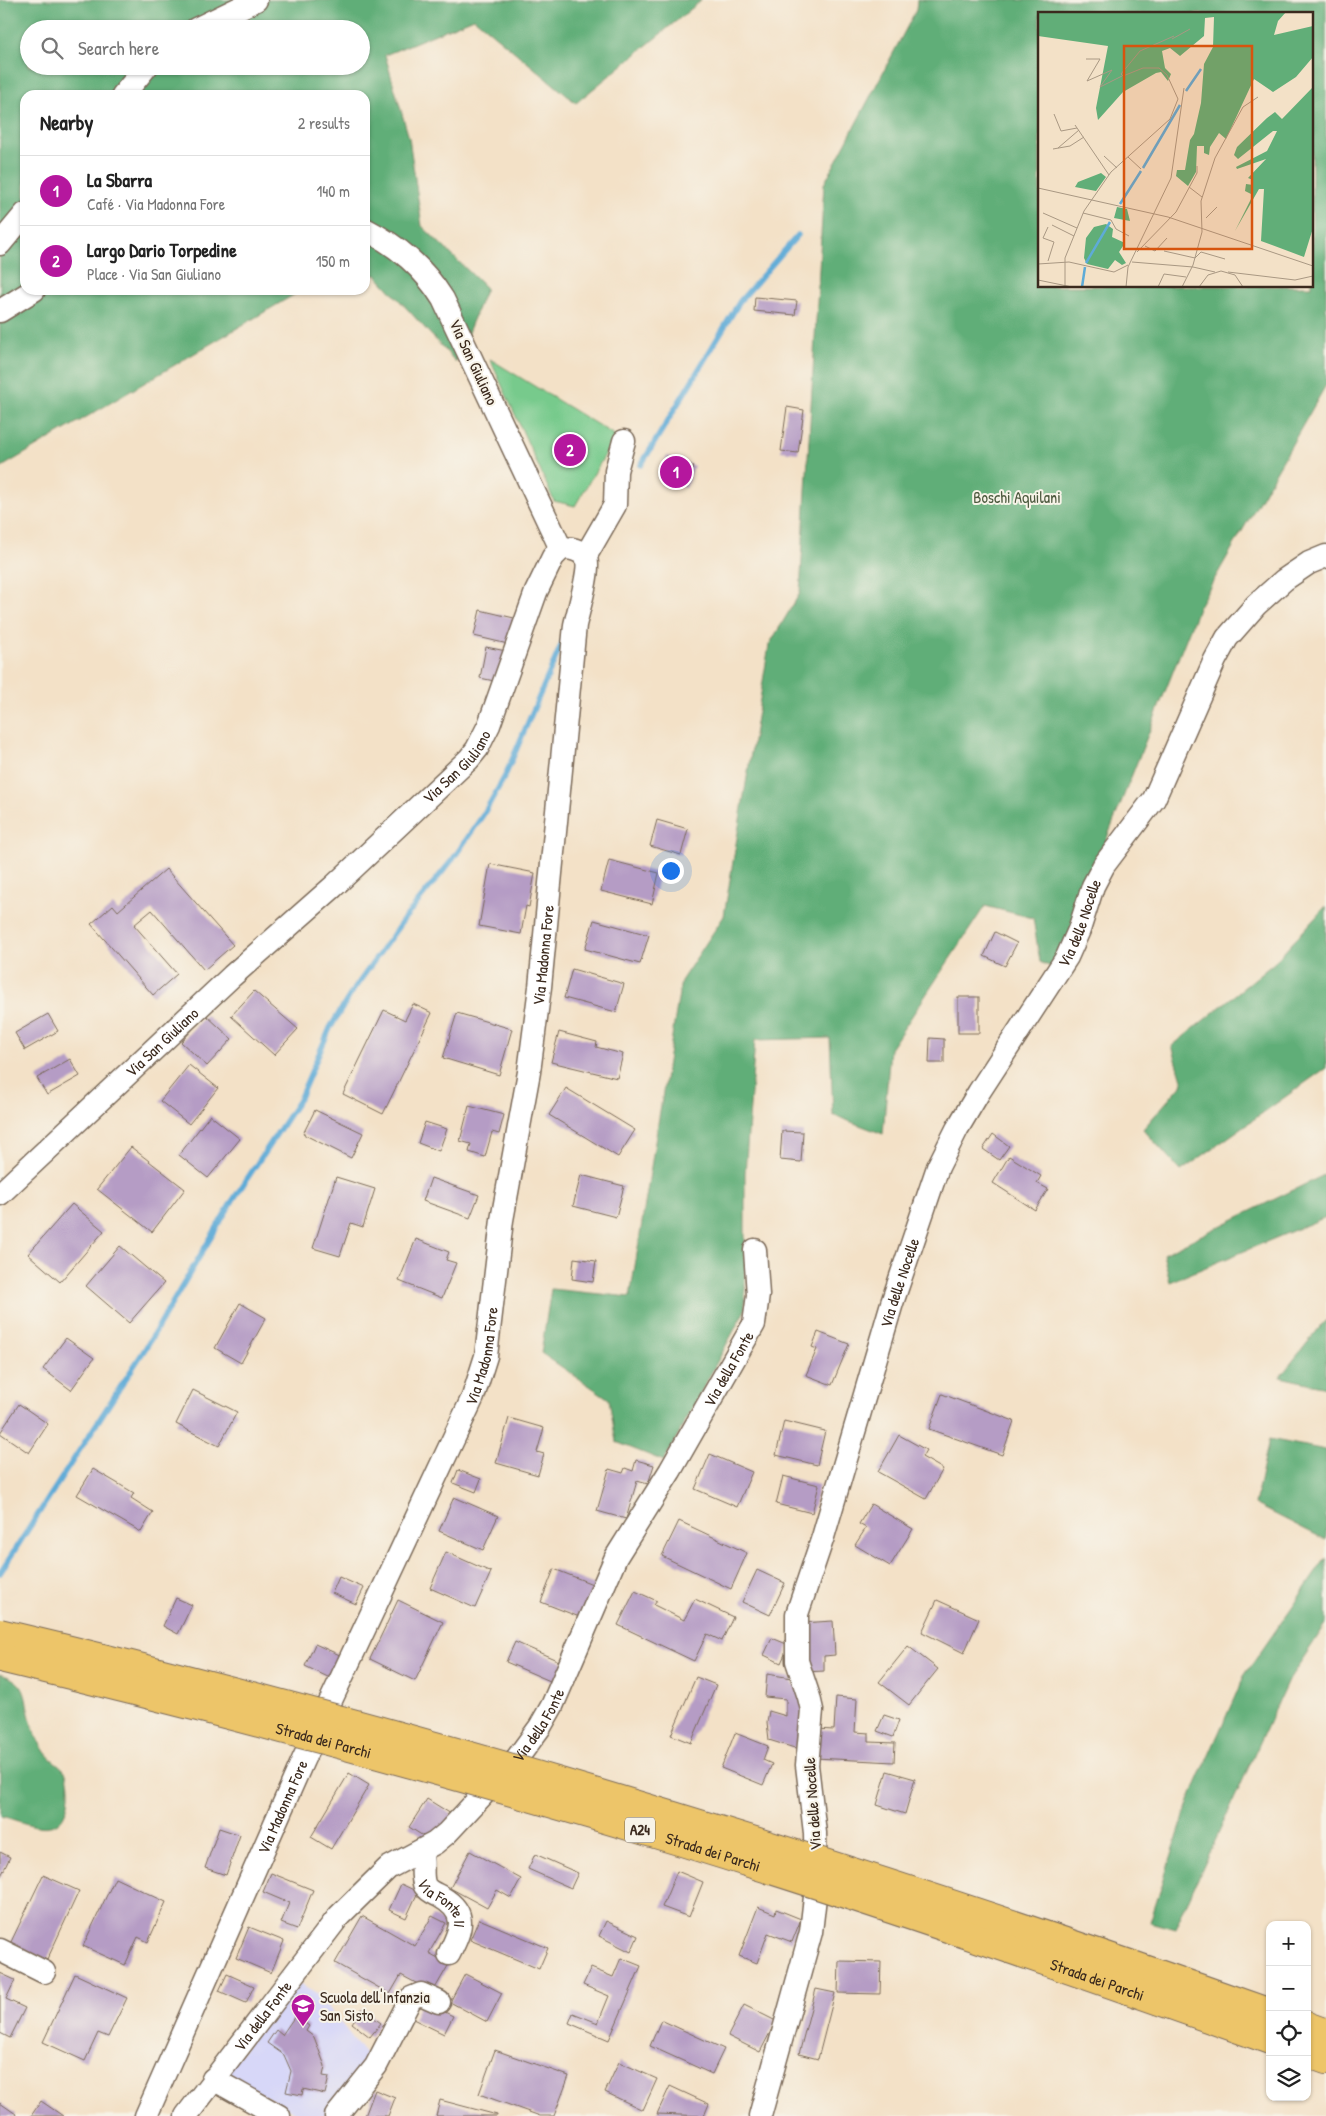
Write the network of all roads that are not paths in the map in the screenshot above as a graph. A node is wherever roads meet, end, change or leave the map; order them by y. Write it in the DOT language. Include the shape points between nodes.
graph roads {
  1 [pos="256,0"];
  2 [pos="215,20"];
  3 [pos="140,75"];
  4 [pos="127,90"];
  5 [pos="20,220"];
  6 [pos="370,232"];
  7 [pos="0,244"];
  8 [pos="26,295"];
  9 [pos="0,311"];
  10 [pos="624,441"];
  11 [pos="561,549"];
  12 [pos="1326,556"];
  13 [pos="585,557"];
  14 [pos="0,1194"];
  15 [pos="755,1250"];
  16 [pos="0,1633"];
  17 [pos="0,1658"];
  18 [pos="422,1851"];
  19 [pos="0,1950"];
  20 [pos="448,1954"];
  21 [pos="44,1972"];
  22 [pos="439,2002"];
  23 [pos="1266,2012"];
  24 [pos="1311,2027"];
  25 [pos="1326,2033"];
  26 [pos="1266,2039"];
  27 [pos="1311,2054"];
  28 [pos="1326,2060"];
  29 [pos="213,2079"];
  30 [pos="146,2116"];
  31 [pos="186,2116"];
  32 [pos="279,2116"];
  33 [pos="336,2116"];
  34 [pos="760,2116"];
  1 -- 2 [label="street"];
  3 -- 4 [label="street"];
  5 -- 7 [label="street"];
  6 -- 11 [label="street, Via San Giuliano" via="416,264 443,299"];
  8 -- 9 [label="street"];
  10 -- 13 [label="street" via="616,471 615,505"];
  11 -- 13 [label="street" via="571,548"];
  11 -- 14 [label="street, Via San Giuliano" via="553,557 536,592 489,725 469,759"];
  12 -- 34 [label="street, Via delle Nocelle" via="1284,580 1226,638 1154,799 1104,865 1067,957 975,1098 938,1168 892,1303 797,1614 797,1661 812,1710 807,1765 815,1833 816,1888 811,1932"];
  13 -- 30 [label="street, Via Madonna Fore" via="587,568 575,625 532,1054 502,1220 482,1372 303,1760"];
  15 -- 18 [label="street, Via della Fonte" via="758,1294 754,1324 616,1557 547,1717 518,1757 470,1810 442,1838"];
  16 -- 23 [label="highway, Strada dei Parchi / A24, bridge" via="242,1692 689,1820 1044,1934"];
  17 -- 26 [label="highway, Strada dei Parchi / A24, bridge" via="248,1720 682,1842 1054,1963"];
  18 -- 20 [label="street, Via Fonte II" via="425,1885 452,1904 460,1917 460,1930"];
  18 -- 29 [label="street, Via della Fonte" via="388,1868 339,1916"];
  19 -- 21 [label="street"];
  22 -- 33 [label="street" via="422,1994 411,1998 383,2056"];
  24 -- 25 [label="highway"];
  27 -- 28 [label="highway"];
  29 -- 31 [label="street, Via della Fonte"];
  29 -- 32 [label="street"];
}
